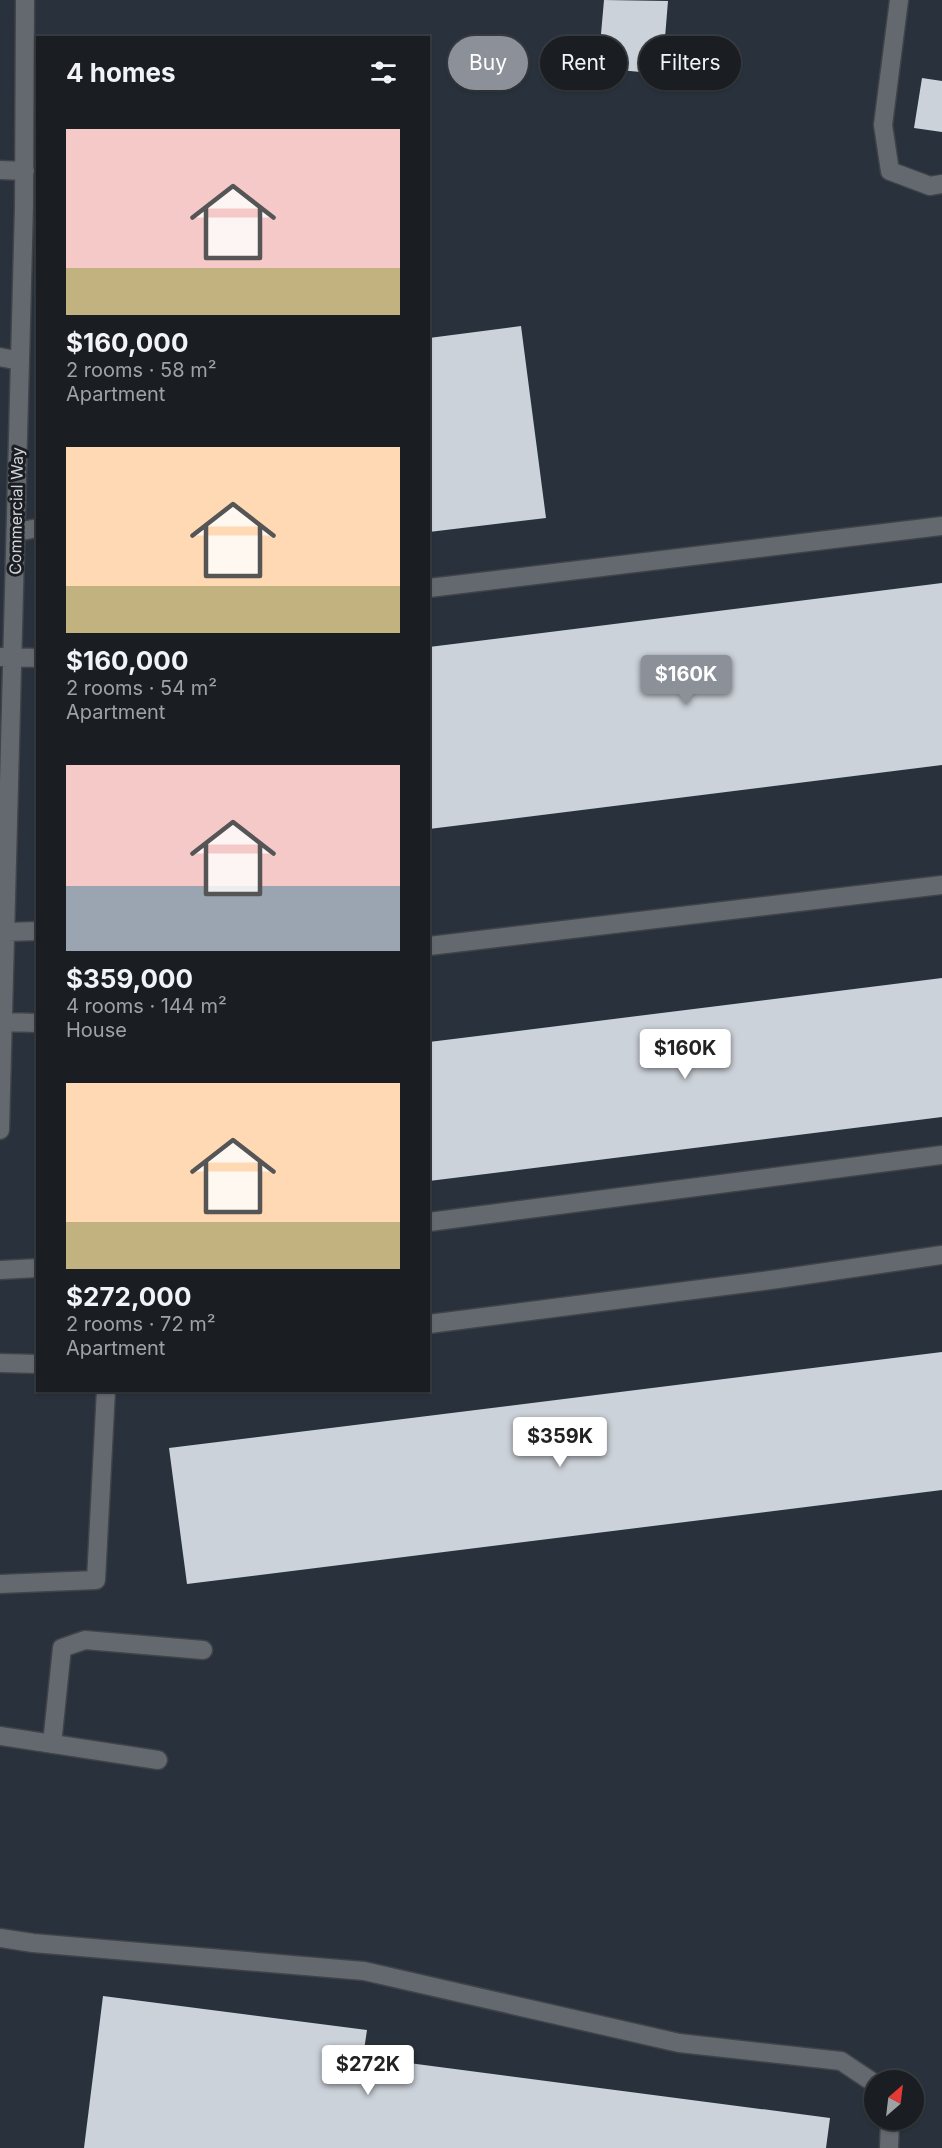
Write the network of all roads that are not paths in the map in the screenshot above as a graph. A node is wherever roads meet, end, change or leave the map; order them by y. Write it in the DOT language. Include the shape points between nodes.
graph roads {
  1 [pos="25,0"];
  2 [pos="898,0"];
  3 [pos="0,170"];
  4 [pos="25,171"];
  5 [pos="942,184"];
  6 [pos="31,206"];
  7 [pos="0,357"];
  8 [pos="20,361"];
  9 [pos="9,461"];
  10 [pos="942,526"];
  11 [pos="36,528"];
  12 [pos="16,532"];
  13 [pos="430,588"];
  14 [pos="7,657"];
  15 [pos="36,658"];
  16 [pos="5,761"];
  17 [pos="942,885"];
  18 [pos="36,931"];
  19 [pos="6,932"];
  20 [pos="430,946"];
  21 [pos="2,966"];
  22 [pos="3,1022"];
  23 [pos="36,1023"];
  24 [pos="0,1130"];
  25 [pos="942,1155"];
  26 [pos="430,1222"];
  27 [pos="942,1255"];
  28 [pos="36,1268"];
  29 [pos="0,1270"];
  30 [pos="430,1324"];
  31 [pos="0,1363"];
  32 [pos="36,1364"];
  33 [pos="106,1392"];
  34 [pos="0,1584"];
  35 [pos="203,1650"];
  36 [pos="0,1736"];
  37 [pos="52,1744"];
  38 [pos="158,1760"];
  39 [pos="0,1938"];
  40 [pos="864,2076"];
  41 [pos="890,2130"];
  42 [pos="889,2148"];
  1 -- 4 [label="street, Commercial Way"];
  2 -- 5 [label="street" via="884,125 890,171 930,186"];
  3 -- 4 [label="street"];
  4 -- 6 [label="street, Commercial Way"];
  6 -- 8 [label="street, Commercial Way"];
  7 -- 8 [label="street"];
  8 -- 9 [label="street, Commercial Way"];
  9 -- 12 [label="street, Commercial Way"];
  10 -- 13 [label="street"];
  11 -- 12 [label="street"];
  12 -- 14 [label="street, Commercial Way"];
  14 -- 15 [label="street"];
  14 -- 16 [label="street, Commercial Way"];
  16 -- 19 [label="street, Commercial Way"];
  17 -- 20 [label="street"];
  18 -- 19 [label="street"];
  19 -- 21 [label="street, Commercial Way"];
  21 -- 22 [label="street, Commercial Way"];
  22 -- 23 [label="street"];
  22 -- 24 [label="street, Commercial Way"];
  25 -- 26 [label="street"];
  27 -- 30 [label="street"];
  28 -- 29 [label="street"];
  31 -- 32 [label="street"];
  33 -- 34 [label="street" via="96,1580"];
  35 -- 37 [label="street" via="85,1640 62,1648"];
  36 -- 37 [label="street"];
  37 -- 38 [label="street"];
  39 -- 40 [label="street" via="364,1971 679,2043 841,2061"];
  41 -- 42 [label="street"];
}
